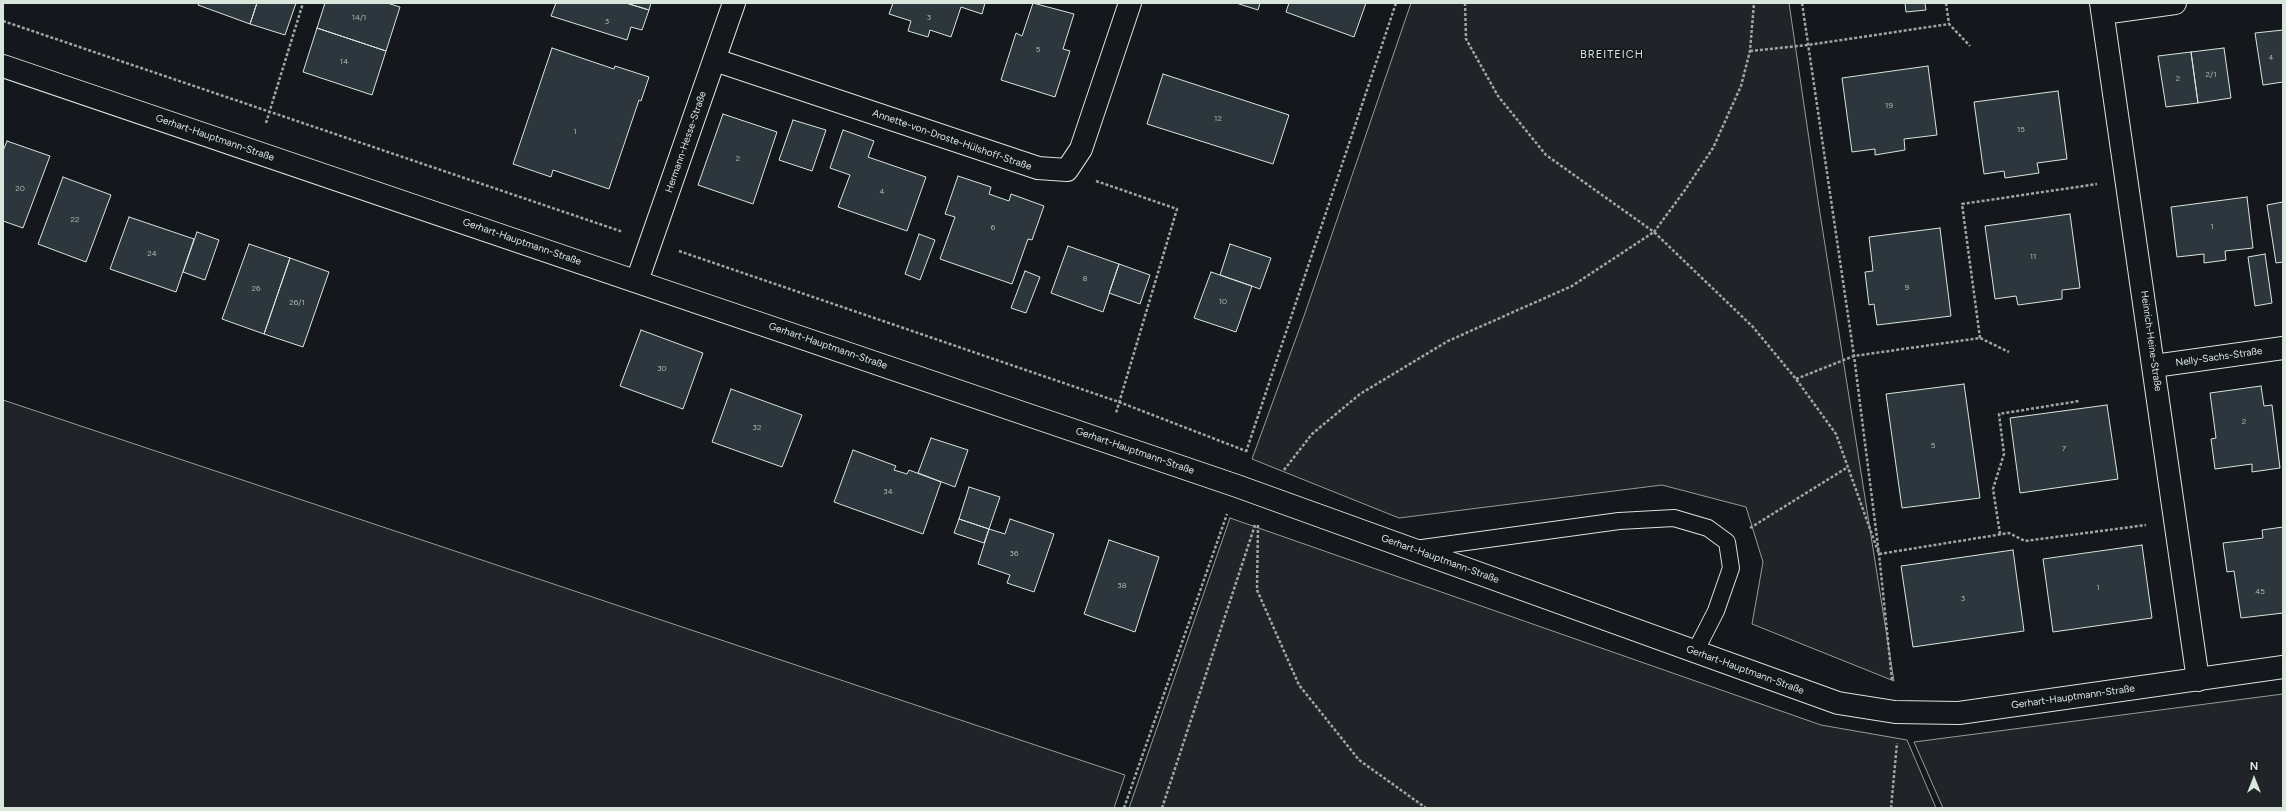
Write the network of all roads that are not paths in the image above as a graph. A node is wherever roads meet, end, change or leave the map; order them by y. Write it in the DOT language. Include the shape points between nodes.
graph roads {
  1 [pos="734,3"];
  2 [pos="1130,3"];
  3 [pos="2175,3"];
  4 [pos="2102,8"];
  5 [pos="715,60"];
  6 [pos="3,66"];
  7 [pos="637,281"];
  8 [pos="2283,348"];
  9 [pos="2154,366"];
  10 [pos="1413,550"];
  11 [pos="1695,652"];
  12 [pos="2283,667"];
  13 [pos="2198,680"];
  1 -- 5 [label="street, Hermann-Hesse-Straße"];
  2 -- 5 [label="street, Annette-von-Droste-Hülshoff-Straße" via="1081,149 1067,170 1038,168"];
  3 -- 4 [label="street"];
  4 -- 9 [label="street, Heinrich-Heine-Straße"];
  5 -- 7 [label="street, Hermann-Hesse-Straße"];
  6 -- 7 [label="street, Gerhart-Hauptmann-Straße"];
  7 -- 10 [label="street, Gerhart-Hauptmann-Straße" via="1106,442 1261,506"];
  8 -- 9 [label="street, Nelly-Sachs-Straße"];
  9 -- 13 [label="street, Heinrich-Heine-Straße"];
  10 -- 11 [label="street, Gerhart-Hauptmann-Straße"];
  10 -- 11 [label="lane" via="1618,520 1674,518 1708,528 1727,542 1731,568 1716,611"];
  11 -- 13 [label="street, Gerhart-Hauptmann-Straße" via="1838,703 1895,712 1959,713"];
  12 -- 13 [label="street, Gerhart-Hauptmann-Straße"];
}
